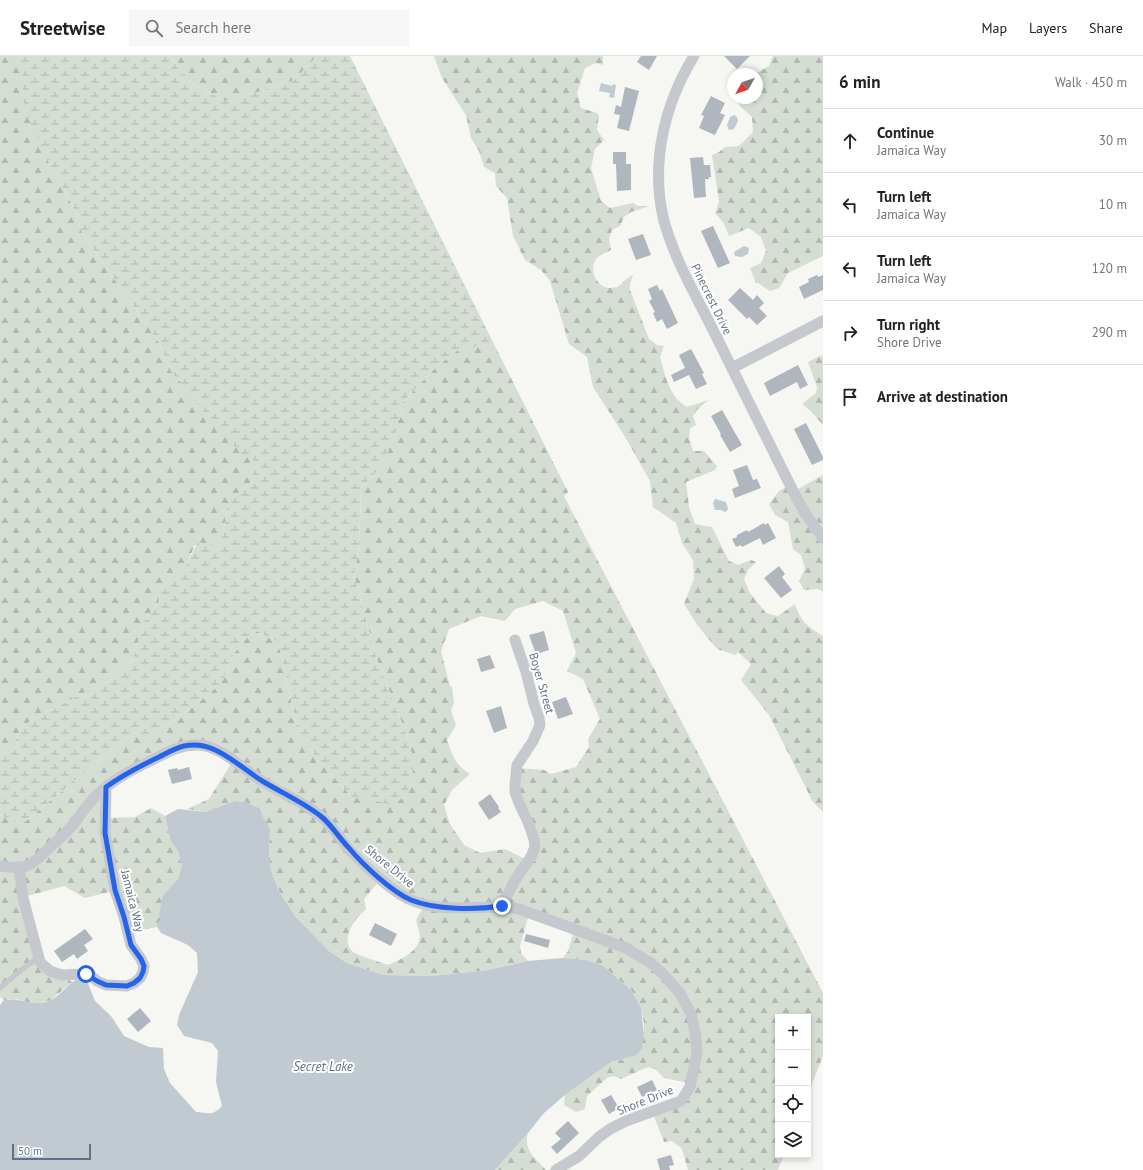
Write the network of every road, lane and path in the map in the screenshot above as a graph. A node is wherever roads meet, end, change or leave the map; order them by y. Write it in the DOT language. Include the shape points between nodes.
graph roads {
  1 [pos="694,56"];
  2 [pos="823,321"];
  3 [pos="732,368"];
  4 [pos="823,538"];
  5 [pos="515,640"];
  6 [pos="106,787"];
  7 [pos="0,866"];
  8 [pos="19,867"];
  9 [pos="502,906"];
  10 [pos="39,957"];
  11 [pos="0,988"];
  12 [pos="559,1169"];
  1 -- 3 [label="street, Pinecrest Drive" via="667,116 659,158 660,202 664,222 679,261"];
  2 -- 3 [label="street"];
  3 -- 4 [label="street, Pinecrest Drive" via="804,512"];
  5 -- 9 [label="street, Boyer Street" via="540,725 533,742 517,765 515,784 518,803 528,822 535,847"];
  6 -- 8 [label="street, Shore Drive" via="43,855 26,866"];
  6 -- 9 [label="street, Shore Drive" via="131,770 173,749 204,746 220,752 263,782 323,818 348,848 400,894 412,900 444,908"];
  6 -- 10 [label="street, Jamaica Way" via="105,833 115,890 131,945 144,966 143,972 140,978 127,986 106,985 86,974 62,975 50,971 40,962"];
  7 -- 8 [label="street, Shore Drive"];
  8 -- 10 [label="street, Jamaica Way" via="23,898"];
  9 -- 12 [label="street, Shore Drive" via="544,917 639,955 662,973 680,993 692,1016 697,1052 686,1096 681,1101 610,1129 579,1156"];
  10 -- 11 [label="lane"];
}
